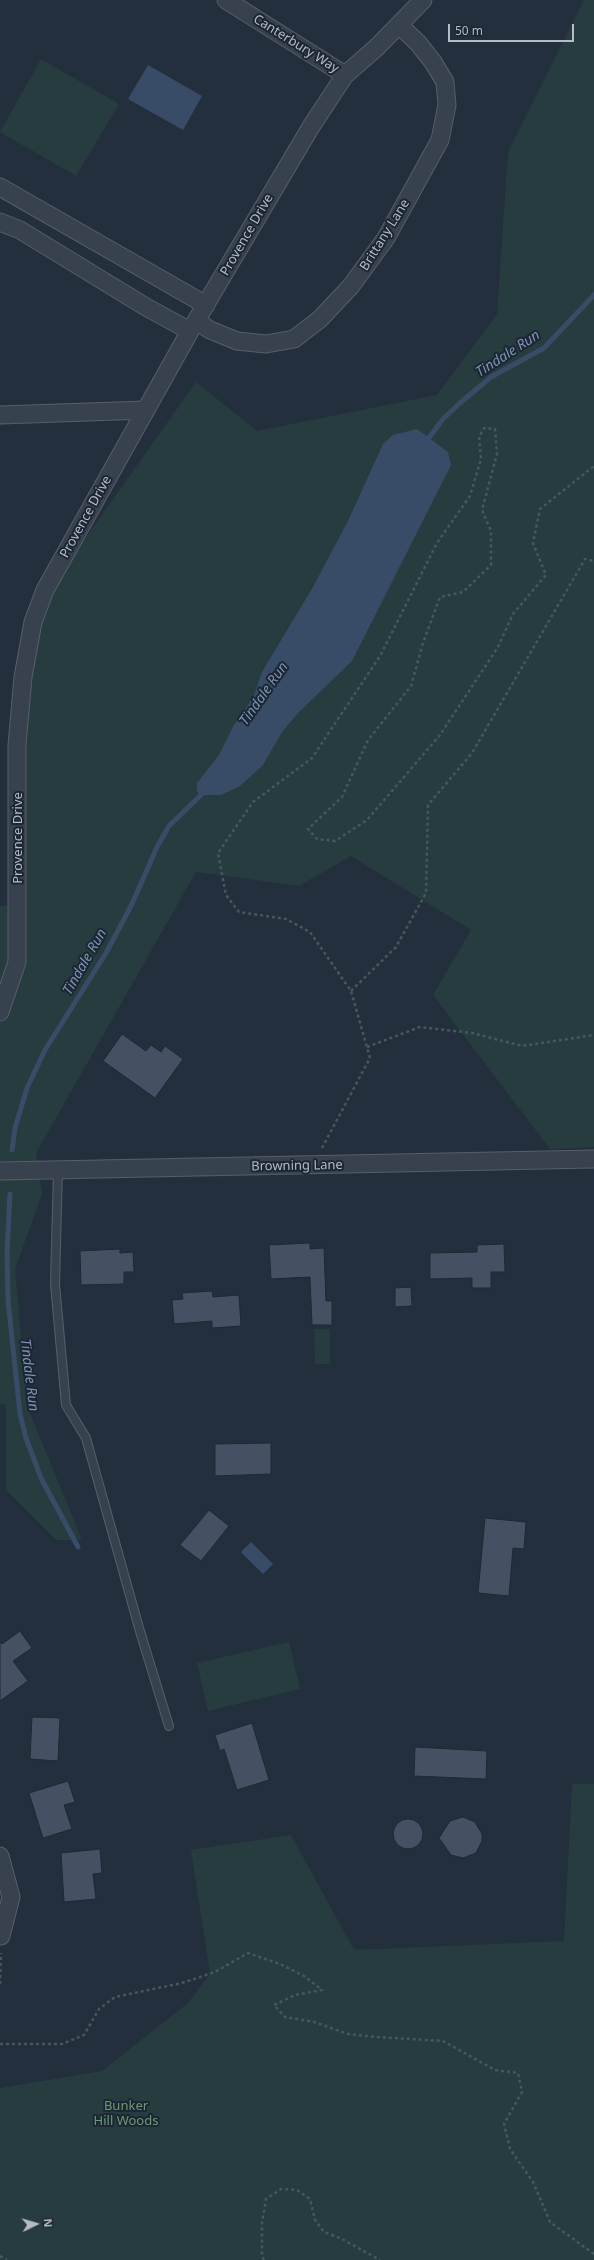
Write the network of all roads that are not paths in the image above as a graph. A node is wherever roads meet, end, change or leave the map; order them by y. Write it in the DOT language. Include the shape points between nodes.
graph roads {
  1 [pos="226,0"];
  2 [pos="423,0"];
  3 [pos="399,25"];
  4 [pos="345,75"];
  5 [pos="0,187"];
  6 [pos="0,222"];
  7 [pos="206,305"];
  8 [pos="193,326"];
  9 [pos="146,410"];
  10 [pos="0,414"];
  11 [pos="0,1012"];
  12 [pos="594,1159"];
  13 [pos="58,1170"];
  14 [pos="0,1171"];
  15 [pos="170,1726"];
  16 [pos="0,1856"];
  17 [pos="1,1936"];
  1 -- 4 [label="street, Canterbury Way"];
  2 -- 3 [label="street, Provence Drive"];
  3 -- 4 [label="street, Provence Drive"];
  3 -- 8 [label="street, Brittany Lane" via="418,43 445,82 447,105 440,140 386,238 351,286 320,319 294,338 266,344 237,341"];
  4 -- 7 [label="street, Provence Drive" via="291,158"];
  5 -- 7 [label="street"];
  6 -- 8 [label="street, Brittany Lane" via="20,230 146,307"];
  7 -- 8 [label="street, Provence Drive"];
  8 -- 9 [label="street, Provence Drive"];
  9 -- 10 [label="street"];
  9 -- 11 [label="street, Provence Drive" via="45,590 33,622 23,677 17,745 17,962"];
  12 -- 13 [label="street, Browning Lane"];
  13 -- 14 [label="street, Browning Lane"];
  13 -- 15 [label="lane" via="55,1284 66,1404 86,1438"];
  16 -- 17 [label="street" via="12,1897"];
}
